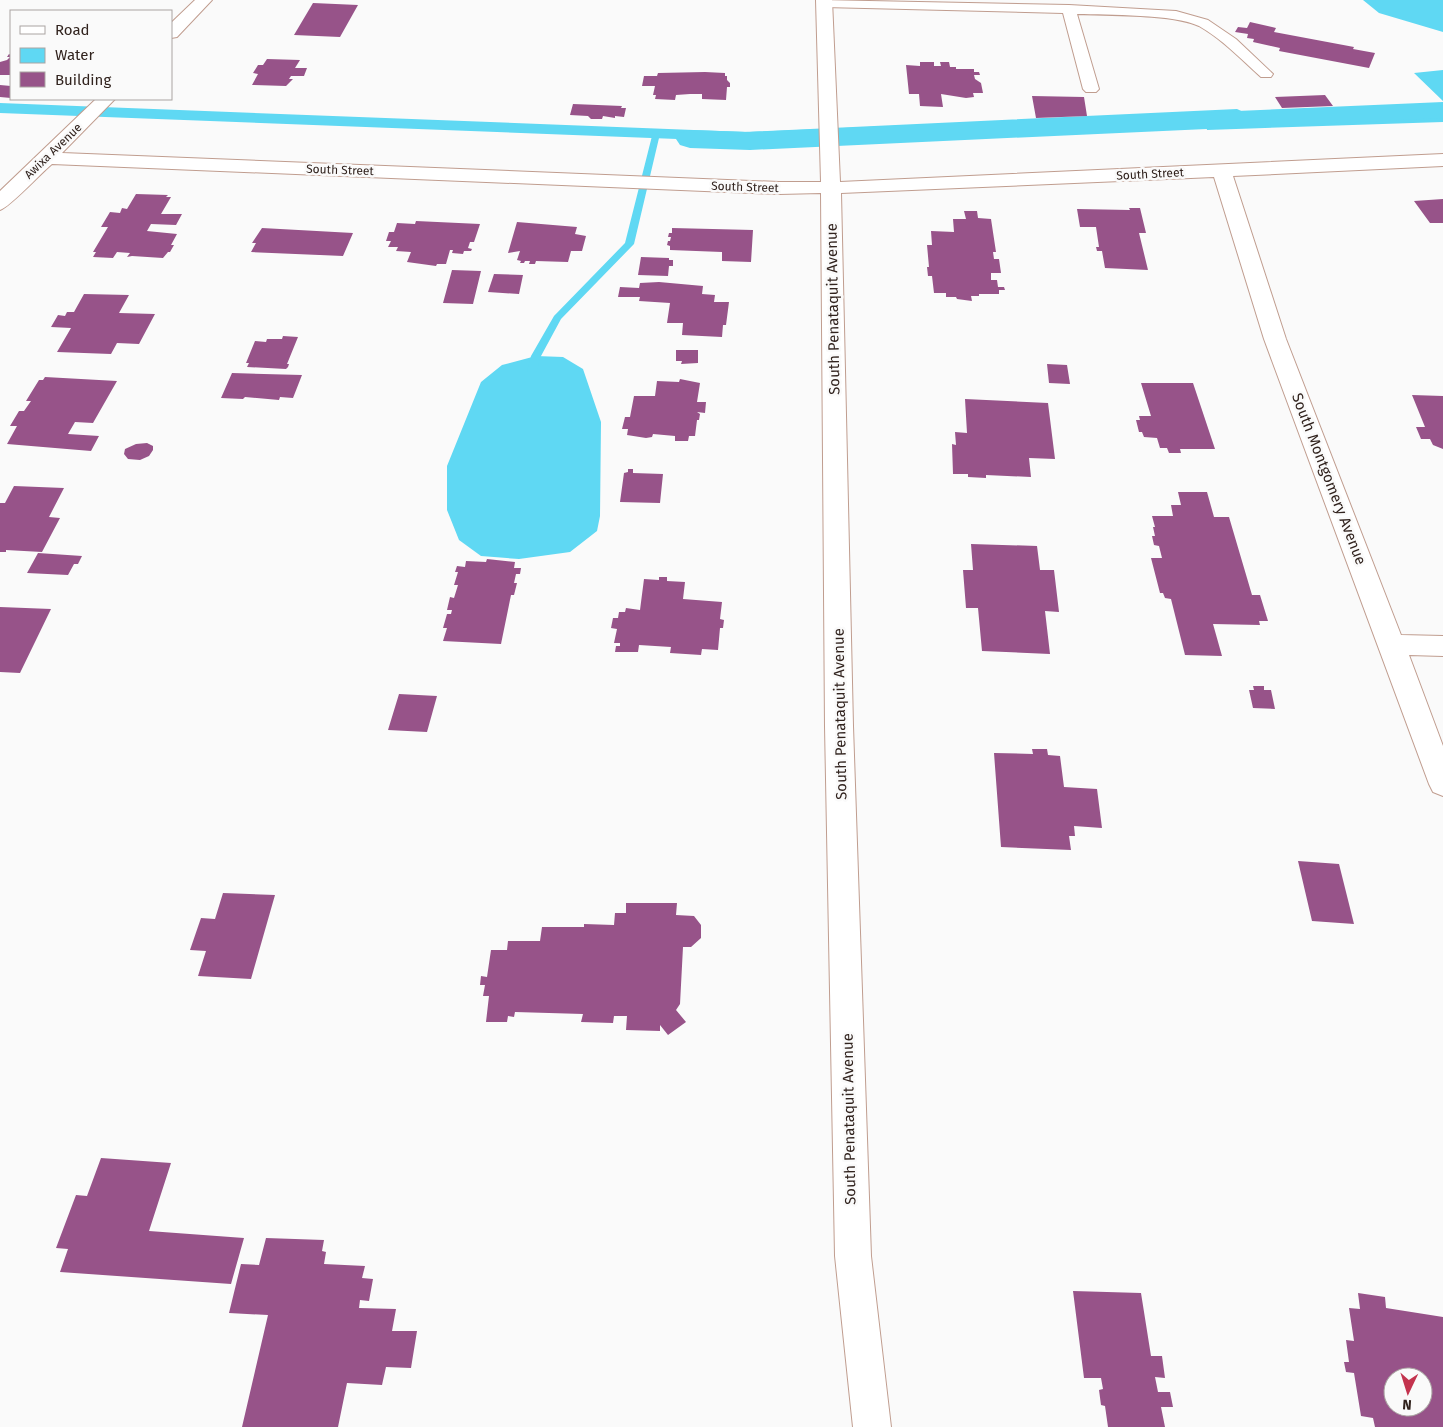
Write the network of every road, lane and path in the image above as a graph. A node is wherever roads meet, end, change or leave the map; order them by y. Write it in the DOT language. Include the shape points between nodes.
graph roads {
  1 [pos="204,0"];
  2 [pos="824,1"];
  3 [pos="1068,9"];
  4 [pos="172,32"];
  5 [pos="1266,74"];
  6 [pos="1091,89"];
  7 [pos="105,100"];
  8 [pos="47,158"];
  9 [pos="1443,160"];
  10 [pos="1222,171"];
  11 [pos="830,177"];
  12 [pos="0,204"];
  13 [pos="1392,645"];
  14 [pos="1443,646"];
  15 [pos="1443,784"];
  16 [pos="872,1427"];
  1 -- 4 [label="street"];
  2 -- 3 [label="lane"];
  2 -- 11 [label="street, South Penataquit Avenue"];
  3 -- 5 [label="lane" via="1176,15 1203,23 1231,42"];
  3 -- 6 [label="lane"];
  7 -- 8 [label="street, Awixa Avenue"];
  8 -- 11 [label="street, South Street" via="779,188"];
  8 -- 12 [label="street, Awixa Avenue"];
  9 -- 10 [label="street, South Street"];
  10 -- 11 [label="street, South Street" via="876,187"];
  10 -- 13 [label="street, South Montgomery Avenue" via="1275,339"];
  11 -- 16 [label="street, South Penataquit Avenue" via="853,1256"];
  13 -- 14 [label="street"];
  13 -- 15 [label="street, South Montgomery Avenue"];
}
